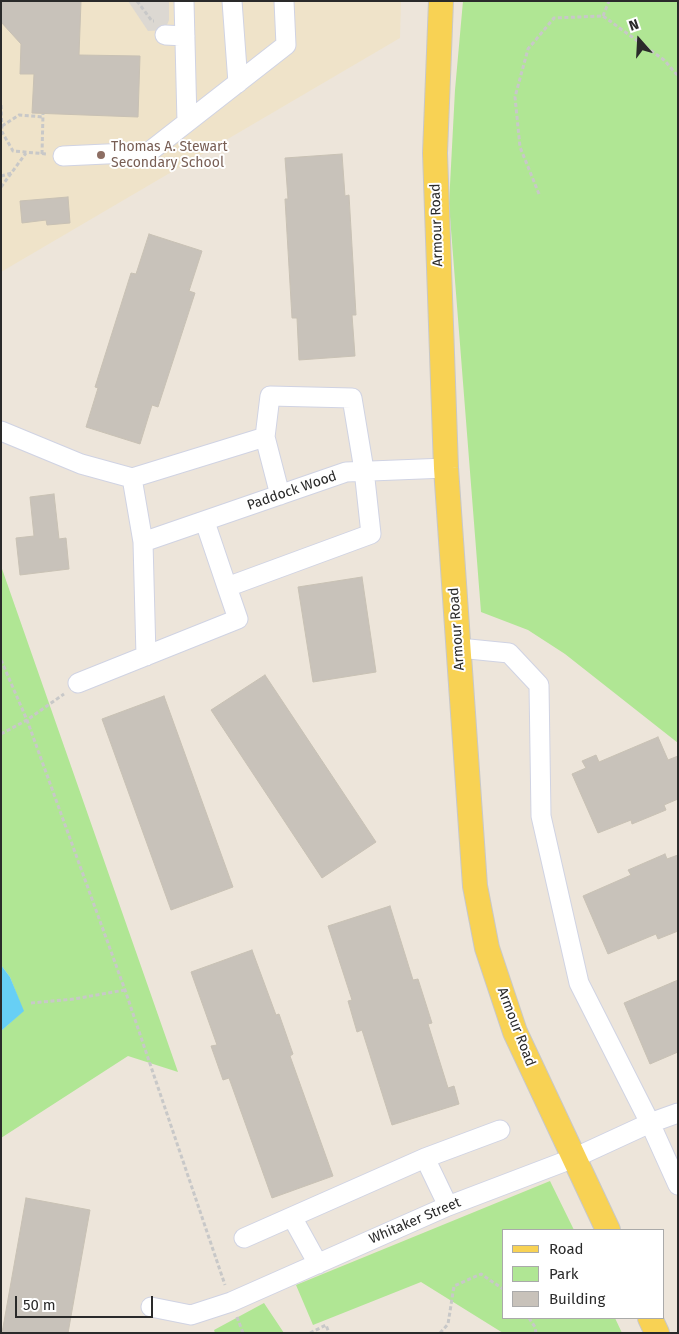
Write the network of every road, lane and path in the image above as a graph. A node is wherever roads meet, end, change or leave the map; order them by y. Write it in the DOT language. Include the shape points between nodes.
graph roads {
  1 [pos="137,1"];
  2 [pos="184,1"];
  3 [pos="232,1"];
  4 [pos="284,1"];
  5 [pos="441,1"];
  6 [pos="609,1"];
  7 [pos="603,16"];
  8 [pos="161,28"];
  9 [pos="185,36"];
  10 [pos="678,76"];
  11 [pos="238,83"];
  12 [pos="1,106"];
  13 [pos="1,115"];
  14 [pos="187,122"];
  15 [pos="2,126"];
  16 [pos="27,152"];
  17 [pos="42,154"];
  18 [pos="63,156"];
  19 [pos="12,173"];
  20 [pos="1,176"];
  21 [pos="1,187"];
  22 [pos="538,194"];
  23 [pos="1,431"];
  24 [pos="265,437"];
  25 [pos="446,468"];
  26 [pos="364,470"];
  27 [pos="132,478"];
  28 [pos="280,496"];
  29 [pos="205,522"];
  30 [pos="143,542"];
  31 [pos="227,587"];
  32 [pos="459,648"];
  33 [pos="146,656"];
  34 [pos="1,660"];
  35 [pos="78,683"];
  36 [pos="27,720"];
  37 [pos="1,734"];
  38 [pos="125,990"];
  39 [pos="31,1003"];
  40 [pos="678,1113"];
  41 [pos="650,1123"];
  42 [pos="500,1130"];
  43 [pos="425,1158"];
  44 [pos="574,1158"];
  45 [pos="678,1185"];
  46 [pos="448,1206"];
  47 [pos="292,1217"];
  48 [pos="608,1229"];
  49 [pos="244,1238"];
  50 [pos="318,1264"];
  51 [pos="502,1288"];
  52 [pos="231,1302"];
  53 [pos="151,1307"];
  54 [pos="530,1319"];
  55 [pos="650,1319"];
  56 [pos="310,1333"];
  57 [pos="329,1333"];
  58 [pos="440,1333"];
  59 [pos="536,1333"];
  60 [pos="657,1333"];
  1 -- 8 [label="path"];
  2 -- 9 [label="street"];
  3 -- 11 [label="street"];
  4 -- 11 [label="street" via="286,45"];
  5 -- 25 [label="main road, Armour Road" via="435,153"];
  6 -- 7 [label="path"];
  7 -- 10 [label="path" via="664,60"];
  7 -- 22 [label="path" via="554,18 528,49 515,96 520,147"];
  8 -- 9 [label="street"];
  9 -- 14 [label="street"];
  11 -- 14 [label="street"];
  12 -- 13 [label="path"];
  13 -- 15 [label="path"];
  14 -- 18 [label="street" via="148,152"];
  15 -- 16 [label="path" via="12,151"];
  15 -- 17 [label="path" via="19,116 43,115"];
  16 -- 17 [label="path"];
  16 -- 19 [label="path"];
  17 -- 18 [label="path"];
  19 -- 20 [label="path"];
  19 -- 21 [label="path"];
  23 -- 27 [label="street" via="81,464"];
  24 -- 26 [label="street" via="270,396 352,398"];
  24 -- 27 [label="street"];
  24 -- 28 [label="street"];
  25 -- 26 [label="street, Paddock Wood"];
  25 -- 32 [label="main road, Armour Road"];
  26 -- 28 [label="street, Paddock Wood" via="346,472"];
  26 -- 31 [label="street" via="371,534"];
  27 -- 30 [label="street"];
  28 -- 29 [label="street, Paddock Wood"];
  29 -- 30 [label="street, Paddock Wood"];
  29 -- 31 [label="street"];
  30 -- 33 [label="street"];
  31 -- 33 [label="street" via="238,619"];
  32 -- 41 [label="street" via="509,653 539,685 542,816 579,983"];
  32 -- 44 [label="main road, Armour Road" via="475,886 487,948 514,1032"];
  33 -- 35 [label="street"];
  34 -- 36 [label="path"];
  35 -- 36 [label="path"];
  36 -- 37 [label="path"];
  36 -- 38 [label="path"];
  38 -- 39 [label="path"];
  38 -- 52 [label="path"];
  40 -- 41 [label="street, Whitaker Street"];
  41 -- 44 [label="street, Whitaker Street"];
  41 -- 45 [label="street"];
  42 -- 43 [label="street"];
  43 -- 46 [label="street"];
  43 -- 47 [label="street"];
  44 -- 46 [label="street, Whitaker Street"];
  44 -- 48 [label="main road, Armour Road"];
  46 -- 50 [label="street, Whitaker Street"];
  47 -- 49 [label="street"];
  47 -- 50 [label="street"];
  50 -- 52 [label="street, Whitaker Street"];
  51 -- 58 [label="path" via="481,1274 454,1286 448,1324"];
  52 -- 53 [label="street, Whitaker Street" via="190,1315"];
  54 -- 59 [label="path"];
  55 -- 60 [label="main road"];
  56 -- 57 [label="path" via="326,1325"];
}
